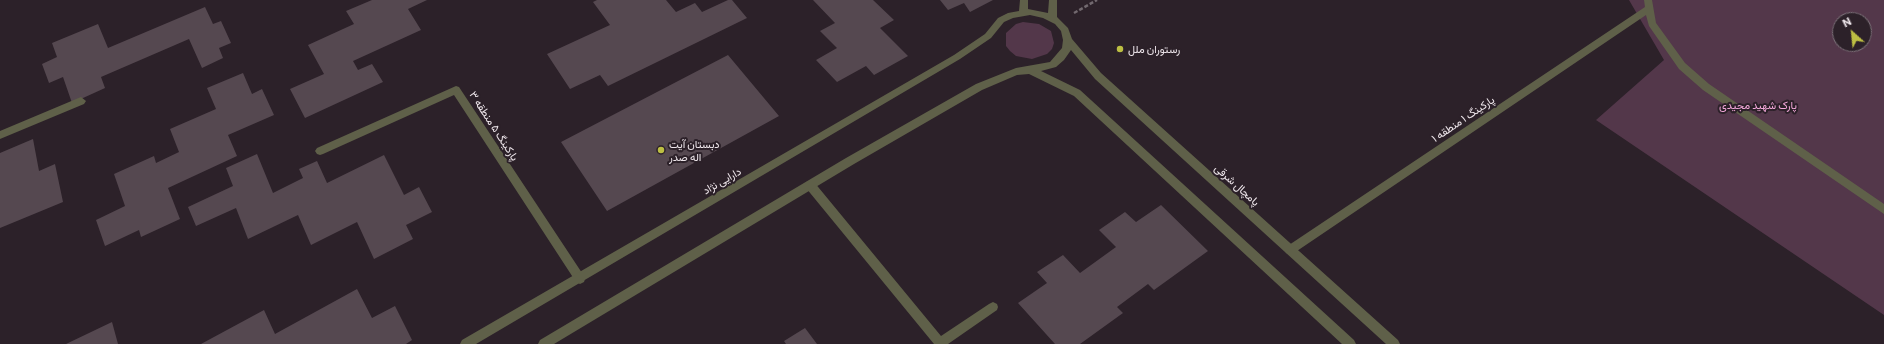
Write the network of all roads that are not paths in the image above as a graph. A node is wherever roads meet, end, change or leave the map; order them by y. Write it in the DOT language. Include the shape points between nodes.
graph roads {
  1 [pos="1024,0"];
  2 [pos="1053,0"];
  3 [pos="1649,4"];
  4 [pos="1023,12"];
  5 [pos="1055,20"];
  6 [pos="1068,40"];
  7 [pos="1028,69"];
  8 [pos="81,101"];
  9 [pos="0,135"];
  10 [pos="320,151"];
  11 [pos="810,185"];
  12 [pos="1884,210"];
  13 [pos="1290,250"];
  14 [pos="580,279"];
  15 [pos="993,307"];
  16 [pos="466,344"];
  17 [pos="544,344"];
  18 [pos="1350,344"];
  19 [pos="1394,344"];
  1 -- 4 [label="street"];
  2 -- 5 [label="street"];
  3 -- 12 [label="street" via="1652,24 1682,66 1706,87"];
  3 -- 13 [label="street, پارکینگ ۱ منطقه ۱"];
  4 -- 5 [label="street" via="1038,13"];
  4 -- 14 [label="street, دارایی نژاد" via="1001,20 988,36 957,57"];
  5 -- 6 [label="street, پامچال شرقی" via="1065,30"];
  6 -- 7 [label="street" via="1067,50 1053,64"];
  6 -- 13 [label="street, پامچال شرقی" via="1098,76"];
  7 -- 11 [label="street" via="979,87"];
  7 -- 18 [label="street" via="1077,93"];
  8 -- 9 [label="street"];
  10 -- 14 [label="street, پارکینگ ۵ منطقه ۳" via="456,90"];
  11 -- 15 [label="street" via="940,343"];
  11 -- 17 [label="street"];
  13 -- 19 [label="street, پامچال شرقی"];
  14 -- 16 [label="street, دارایی نژاد"];
}
